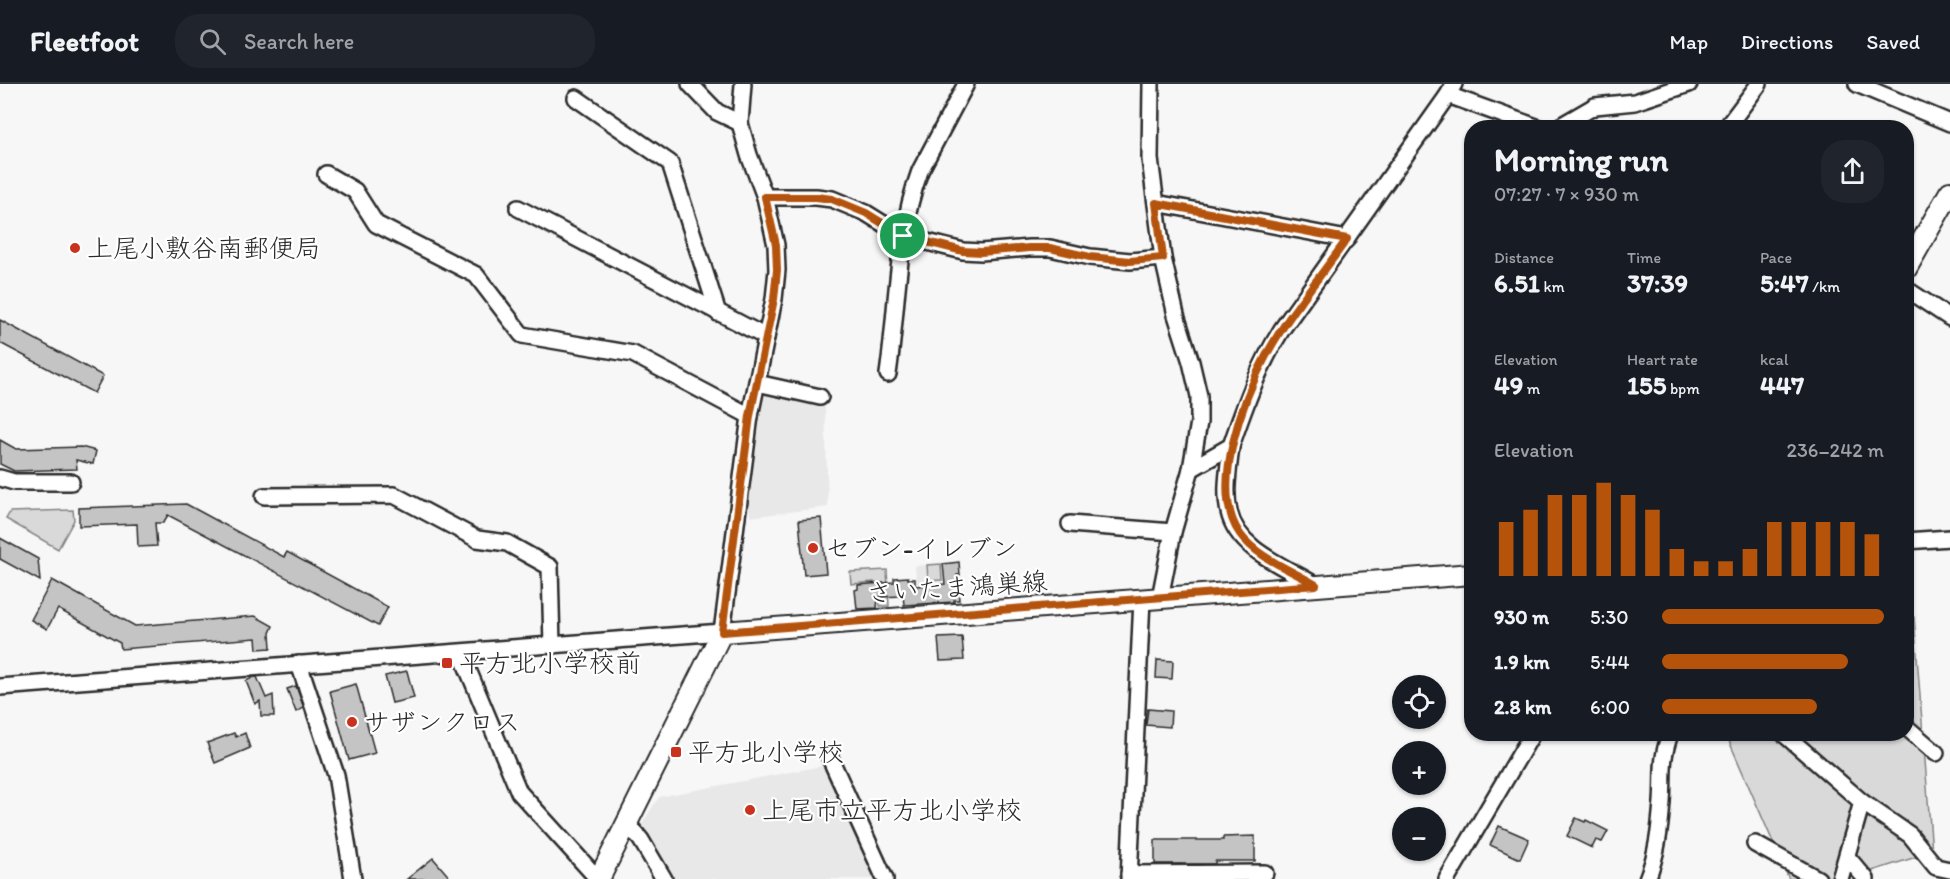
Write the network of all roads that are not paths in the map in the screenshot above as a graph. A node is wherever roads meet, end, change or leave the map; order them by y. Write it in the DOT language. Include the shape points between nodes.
graph roads {
  1 [pos="690,84"];
  2 [pos="743,84"];
  3 [pos="966,84"];
  4 [pos="1151,84"];
  5 [pos="1689,84"];
  6 [pos="1759,84"];
  7 [pos="1857,84"];
  8 [pos="1451,90"];
  9 [pos="576,98"];
  10 [pos="1520,120"];
  11 [pos="1571,120"];
  12 [pos="1732,120"];
  13 [pos="740,123"];
  14 [pos="1950,123"];
  15 [pos="326,174"];
  16 [pos="1950,192"];
  17 [pos="765,197"];
  18 [pos="1156,203"];
  19 [pos="518,208"];
  20 [pos="903,236"];
  21 [pos="1347,239"];
  22 [pos="1914,255"];
  23 [pos="1163,258"];
  24 [pos="1914,294"];
  25 [pos="718,313"];
  26 [pos="1950,318"];
  27 [pos="766,337"];
  28 [pos="888,374"];
  29 [pos="757,383"];
  30 [pos="820,398"];
  31 [pos="750,416"];
  32 [pos="1231,446"];
  33 [pos="1191,469"];
  34 [pos="0,478"];
  35 [pos="71,482"];
  36 [pos="264,496"];
  37 [pos="1070,524"];
  38 [pos="1173,532"];
  39 [pos="1950,538"];
  40 [pos="1914,540"];
  41 [pos="1464,575"];
  42 [pos="1316,585"];
  43 [pos="1151,599"];
  44 [pos="722,632"];
  45 [pos="552,646"];
  46 [pos="461,653"];
  47 [pos="299,664"];
  48 [pos="0,687"];
  49 [pos="1914,734"];
  50 [pos="1528,741"];
  51 [pos="1668,741"];
  52 [pos="1792,741"];
  53 [pos="1936,753"];
  54 [pos="830,758"];
  55 [pos="1862,802"];
  56 [pos="628,824"];
  57 [pos="1755,844"];
  58 [pos="1847,857"];
  59 [pos="1950,870"];
  60 [pos="1265,873"];
  61 [pos="1129,877"];
  62 [pos="353,879"];
  63 [pos="598,879"];
  64 [pos="664,879"];
  65 [pos="885,879"];
  66 [pos="1448,879"];
  67 [pos="1647,879"];
  68 [pos="1818,879"];
  69 [pos="1840,879"];
  70 [pos="1866,879"];
  1 -- 13 [label="street" via="717,112"];
  2 -- 13 [label="street"];
  3 -- 20 [label="street" via="920,171"];
  4 -- 18 [label="street" via="1150,159"];
  5 -- 11 [label="street" via="1635,102 1595,106"];
  6 -- 12 [label="street"];
  7 -- 14 [label="street"];
  8 -- 10 [label="street"];
  8 -- 21 [label="street"];
  9 -- 25 [label="street" via="670,163"];
  13 -- 17 [label="street"];
  15 -- 31 [label="street" via="355,191 376,224 476,275 522,335 633,354"];
  16 -- 22 [label="main road"];
  17 -- 20 [label="street" via="832,199 866,213"];
  17 -- 27 [label="street" via="776,245 777,270"];
  18 -- 21 [label="street"];
  18 -- 23 [label="street"];
  19 -- 25 [label="street"];
  20 -- 23 [label="street" via="963,251 1039,248 1130,261"];
  20 -- 28 [label="street"];
  21 -- 32 [label="street" via="1268,352"];
  23 -- 33 [label="street" via="1199,396"];
  24 -- 26 [label="street"];
  25 -- 27 [label="street"];
  27 -- 29 [label="street"];
  29 -- 30 [label="street"];
  29 -- 31 [label="street"];
  31 -- 44 [label="street"];
  32 -- 33 [label="street"];
  32 -- 42 [label="street" via="1229,511 1240,535 1252,547"];
  33 -- 38 [label="street"];
  34 -- 35 [label="street" via="14,482"];
  36 -- 45 [label="street" via="394,495 477,539 507,543 550,567"];
  37 -- 38 [label="street"];
  38 -- 43 [label="street"];
  39 -- 40 [label="street"];
  41 -- 42 [label="main road, さいたま鴻巣線"];
  42 -- 43 [label="main road, さいたま鴻巣線"];
  43 -- 44 [label="main road, さいたま鴻巣線"];
  43 -- 61 [label="street"];
  44 -- 45 [label="street"];
  44 -- 56 [label="main road"];
  45 -- 46 [label="street"];
  46 -- 47 [label="street"];
  46 -- 63 [label="street" via="519,792"];
  47 -- 48 [label="street"];
  47 -- 62 [label="street" via="336,775"];
  49 -- 53 [label="street"];
  50 -- 66 [label="street"];
  51 -- 67 [label="street" via="1654,862"];
  52 -- 55 [label="street"];
  54 -- 65 [label="street"];
  55 -- 58 [label="street"];
  55 -- 59 [label="street" via="1910,835 1936,867"];
  56 -- 63 [label="main road"];
  56 -- 64 [label="street"];
  57 -- 68 [label="street"];
  58 -- 69 [label="street"];
  58 -- 70 [label="street"];
  60 -- 61 [label="street"];
}
